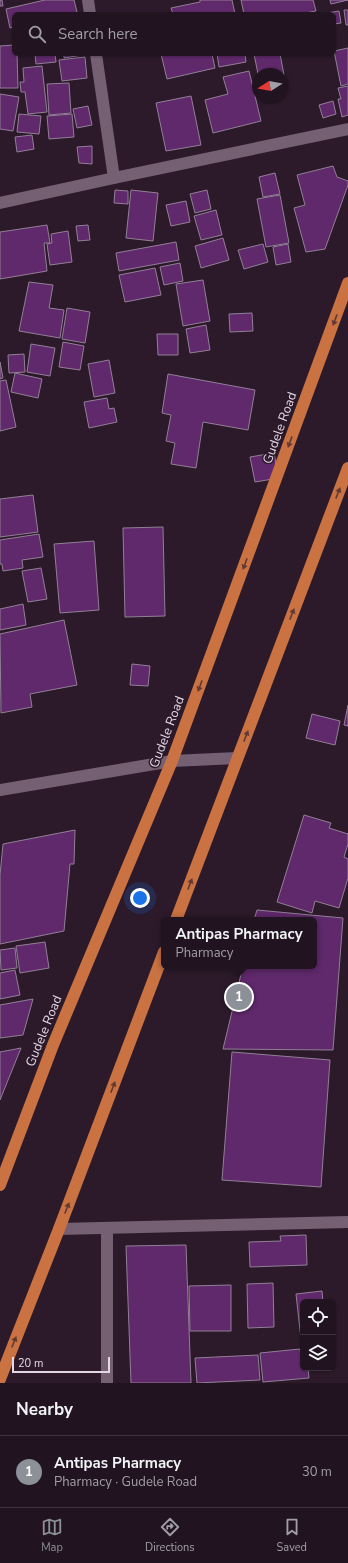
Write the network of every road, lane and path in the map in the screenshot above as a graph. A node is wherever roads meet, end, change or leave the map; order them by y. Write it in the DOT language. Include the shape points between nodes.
graph roads {
  1 [pos="88,0"];
  2 [pos="90,12"];
  3 [pos="96,56"];
  4 [pos="348,128"];
  5 [pos="114,178"];
  6 [pos="0,203"];
  7 [pos="348,283"];
  8 [pos="348,468"];
  9 [pos="237,758"];
  10 [pos="172,761"];
  11 [pos="0,790"];
  12 [pos="177,917"];
  13 [pos="161,960"];
  14 [pos="0,1185"];
  15 [pos="348,1222"];
  16 [pos="107,1228"];
  17 [pos="59,1229"];
  18 [pos="0,1379"];
  19 [pos="107,1383"];
  1 -- 2 [label="street"];
  3 -- 5 [label="street"];
  4 -- 5 [label="street"];
  5 -- 6 [label="street"];
  7 -- 10 [label="highway, Gudele Road, one-way"];
  9 -- 8 [label="highway, one-way"];
  9 -- 10 [label="street"];
  12 -- 9 [label="highway, one-way"];
  10 -- 11 [label="street"];
  10 -- 14 [label="highway, Gudele Road" via="53,1045"];
  17 -- 13 [label="highway, one-way"];
  15 -- 16 [label="street"];
  16 -- 17 [label="street"];
  16 -- 19 [label="street"];
  18 -- 17 [label="highway, one-way"];
}
